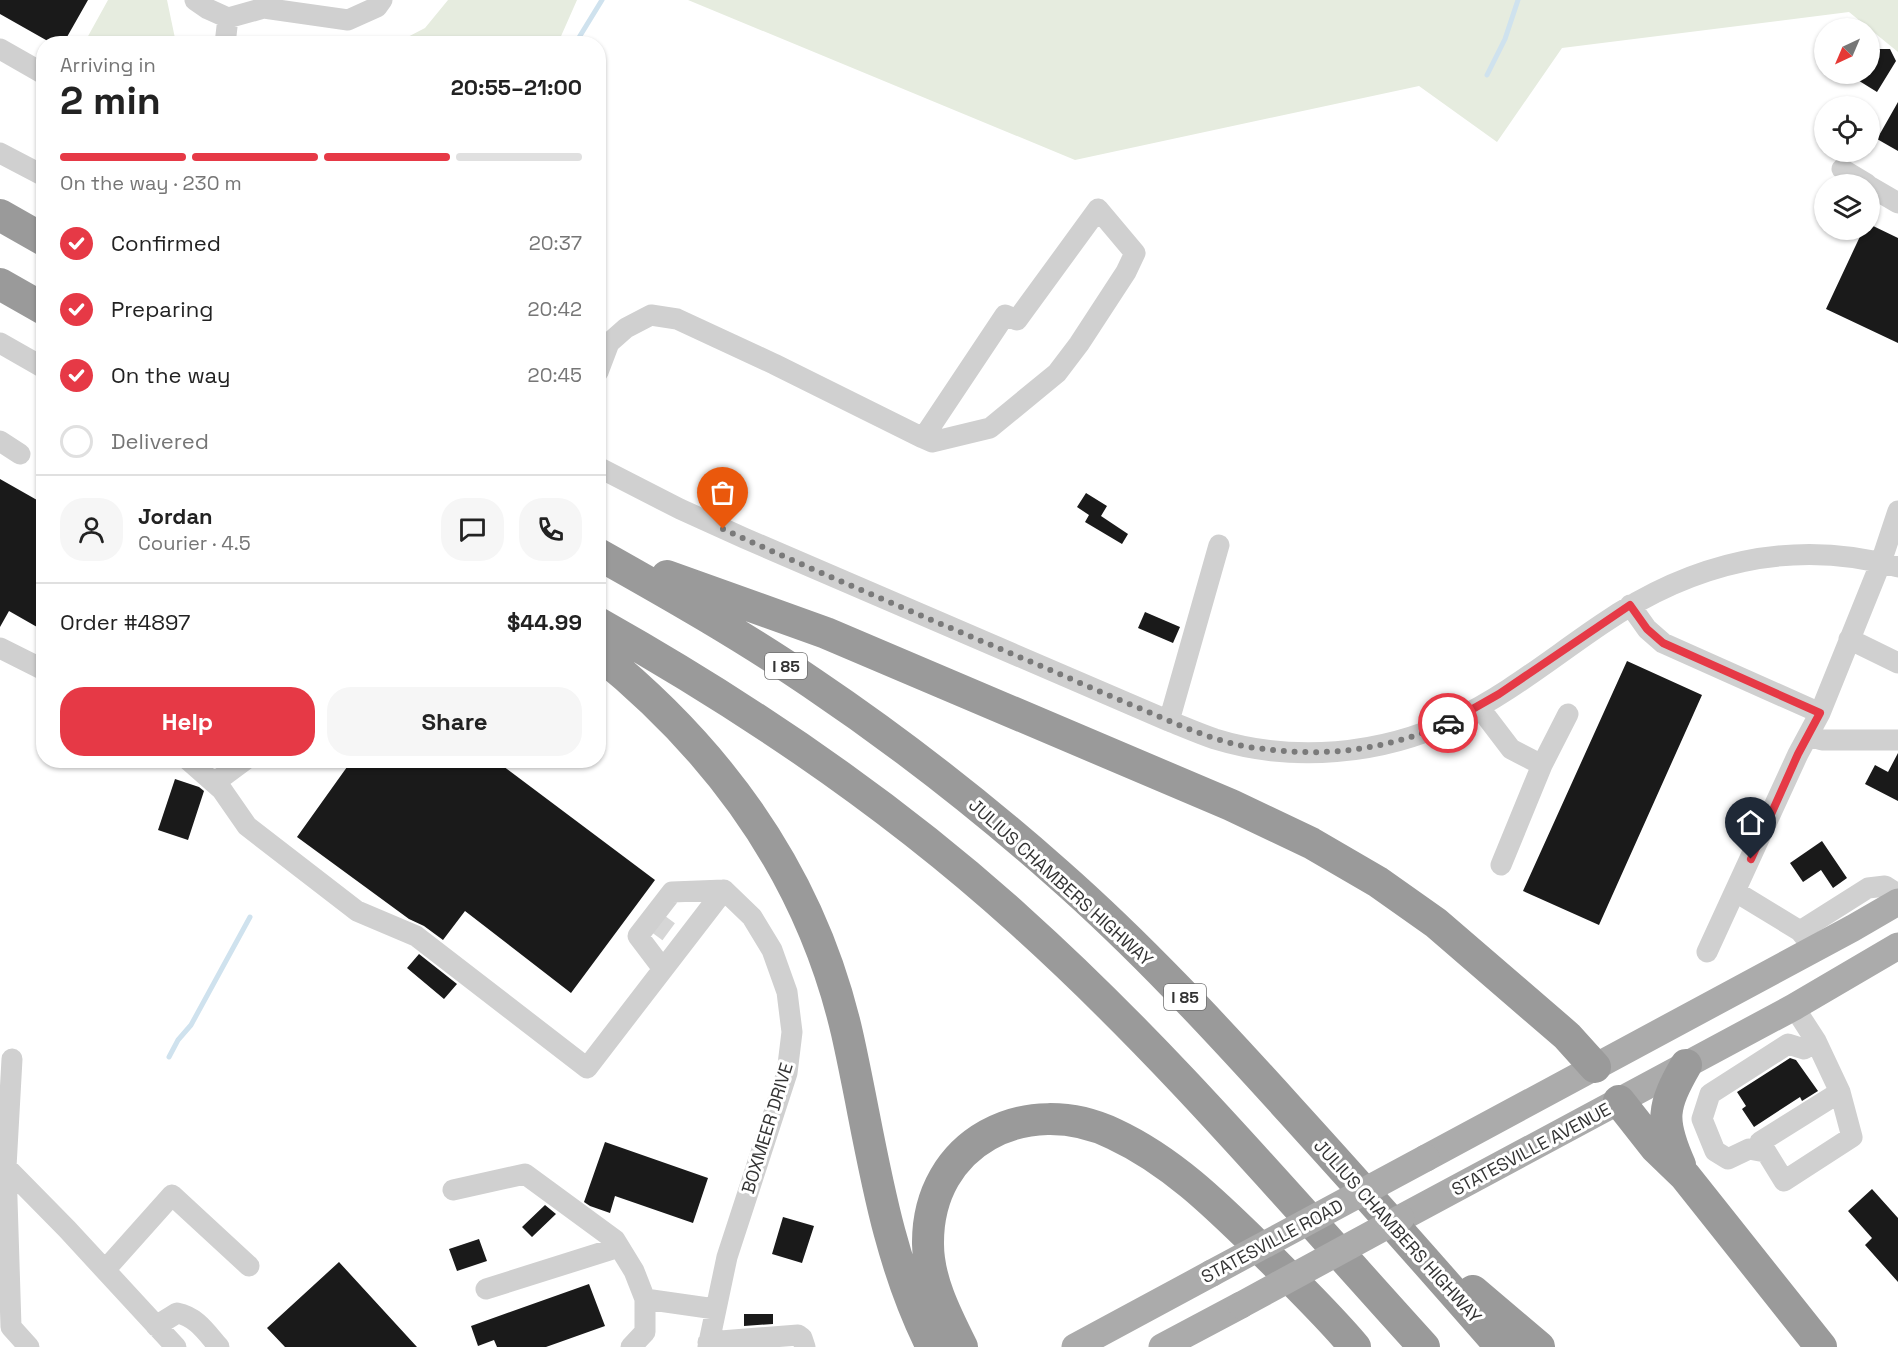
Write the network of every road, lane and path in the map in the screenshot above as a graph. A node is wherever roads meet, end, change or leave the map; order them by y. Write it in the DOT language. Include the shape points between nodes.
graph roads {
  1 [pos="195,0"];
  2 [pos="382,0"];
  3 [pos="266,4"];
  4 [pos="359,7"];
  5 [pos="228,18"];
  6 [pos="226,36"];
  7 [pos="0,49"];
  8 [pos="36,69"];
  9 [pos="0,153"];
  10 [pos="1842,169"];
  11 [pos="36,172"];
  12 [pos="1850,174"];
  13 [pos="1880,192"];
  14 [pos="1898,203"];
  15 [pos="0,215"];
  16 [pos="36,235"];
  17 [pos="0,284"];
  18 [pos="36,304"];
  19 [pos="0,343"];
  20 [pos="606,351"];
  21 [pos="36,363"];
  22 [pos="922,438"];
  23 [pos="0,441"];
  24 [pos="21,454"];
  25 [pos="606,471"];
  26 [pos="1898,511"];
  27 [pos="1219,544"];
  28 [pos="606,556"];
  29 [pos="606,558"];
  30 [pos="1889,565"];
  31 [pos="1630,605"];
  32 [pos="606,628"];
  33 [pos="1849,639"];
  34 [pos="0,648"];
  35 [pos="606,660"];
  36 [pos="1898,663"];
  37 [pos="36,666"];
  38 [pos="1479,707"];
  39 [pos="1820,713"];
  40 [pos="1568,714"];
  41 [pos="1169,721"];
  42 [pos="1808,736"];
  43 [pos="1898,740"];
  44 [pos="1542,765"];
  45 [pos="197,768"];
  46 [pos="234,768"];
  47 [pos="214,783"];
  48 [pos="1501,865"];
  49 [pos="724,890"];
  50 [pos="693,892"];
  51 [pos="1736,892"];
  52 [pos="1898,894"];
  53 [pos="1898,902"];
  54 [pos="671,911"];
  55 [pos="1808,940"];
  56 [pos="1898,946"];
  57 [pos="1707,952"];
  58 [pos="663,969"];
  59 [pos="1794,1007"];
  60 [pos="1816,1041"];
  61 [pos="12,1059"];
  62 [pos="1686,1065"];
  63 [pos="1595,1067"];
  64 [pos="1840,1092"];
  65 [pos="1619,1101"];
  66 [pos="1765,1152"];
  67 [pos="6,1167"];
  68 [pos="1685,1176"];
  69 [pos="453,1190"];
  70 [pos="1388,1218"];
  71 [pos="619,1247"];
  72 [pos="1333,1247"];
  73 [pos="249,1266"];
  74 [pos="105,1270"];
  75 [pos="486,1289"];
  76 [pos="645,1299"];
  77 [pos="715,1309"];
  78 [pos="156,1326"];
  79 [pos="742,1343"];
  80 [pos="708,1345"];
  81 [pos="29,1347"];
  82 [pos="176,1347"];
  83 [pos="219,1347"];
  84 [pos="631,1347"];
  85 [pos="805,1347"];
  86 [pos="932,1347"];
  87 [pos="962,1347"];
  88 [pos="1075,1347"];
  89 [pos="1162,1347"];
  90 [pos="1354,1347"];
  91 [pos="1401,1347"];
  92 [pos="1424,1347"];
  93 [pos="1502,1347"];
  94 [pos="1539,1347"];
  95 [pos="1821,1347"];
  1 -- 5 [label="street"];
  2 -- 4 [label="street" via="377,7"];
  3 -- 4 [label="street" via="348,20"];
  3 -- 5 [label="street"];
  5 -- 6 [label="street"];
  7 -- 8 [label="street"];
  9 -- 11 [label="street"];
  10 -- 12 [label="street"];
  13 -- 14 [label="street"];
  15 -- 16 [label="highway"];
  17 -- 18 [label="highway"];
  19 -- 21 [label="street"];
  20 -- 22 [label="street" via="626,328 651,315 677,319"];
  22 -- 22 [label="street" via="932,442 990,428 1057,373 1135,253 1098,209 1017,320 1005,315"];
  23 -- 24 [label="street"];
  25 -- 41 [label="street" via="744,538"];
  26 -- 30 [label="street"];
  27 -- 41 [label="street"];
  28 -- 63 [label="highway" via="825,633 1231,805 1311,843 1378,882 1436,923 1567,1036"];
  29 -- 70 [label="highway, JULIUS CHAMBERS HIGHWAY / I 85" via="810,682 914,756 1011,833 1104,916 1193,1005"];
  30 -- 31 [label="street" via="1822,554 1756,558 1689,577"];
  30 -- 33 [label="street"];
  31 -- 38 [label="street"];
  31 -- 39 [label="street" via="1663,643"];
  32 -- 72 [label="highway" via="777,732 878,803 972,879 1056,953 1143,1039"];
  33 -- 36 [label="street"];
  33 -- 39 [label="street"];
  34 -- 37 [label="street"];
  35 -- 86 [label="highway" via="656,702 720,773 766,835 800,897 838,997 894,1252"];
  38 -- 41 [label="street" via="1429,731 1378,747 1310,753 1215,739"];
  38 -- 44 [label="street" via="1511,749"];
  39 -- 42 [label="street"];
  40 -- 44 [label="street"];
  42 -- 43 [label="street" via="1822,740"];
  42 -- 51 [label="street"];
  44 -- 48 [label="street"];
  45 -- 47 [label="street"];
  46 -- 47 [label="street"];
  47 -- 58 [label="street" via="248,826 357,911 416,936 587,1068"];
  49 -- 50 [label="street"];
  49 -- 58 [label="street"];
  49 -- 77 [label="street, BOXMEER DRIVE" via="752,917 772,950 787,992 792,1032 787,1073 727,1257"];
  50 -- 54 [label="street"];
  50 -- 58 [label="street" via="672,892 638,936 650,941"];
  51 -- 55 [label="street"];
  51 -- 57 [label="street"];
  52 -- 55 [label="street" via="1886,886 1868,888"];
  53 -- 55 [label="main road"];
  55 -- 63 [label="main road"];
  56 -- 59 [label="main road, STATESVILLE AVENUE"];
  59 -- 60 [label="street"];
  59 -- 62 [label="main road, STATESVILLE AVENUE"];
  60 -- 64 [label="street"];
  60 -- 66 [label="street" via="1804,1049 1788,1044 1710,1094 1702,1119 1715,1151 1728,1159 1749,1149"];
  61 -- 67 [label="street"];
  62 -- 65 [label="main road, STATESVILLE AVENUE"];
  62 -- 68 [label="highway" via="1672,1090 1665,1115 1670,1143"];
  63 -- 65 [label="main road"];
  63 -- 88 [label="main road, STATESVILLE ROAD, bridge"];
  64 -- 66 [label="street" via="1760,1142"];
  64 -- 66 [label="street" via="1852,1137 1784,1181"];
  65 -- 68 [label="highway" via="1656,1148"];
  65 -- 89 [label="main road, STATESVILLE AVENUE, bridge"];
  67 -- 74 [label="street"];
  67 -- 81 [label="street" via="12,1327"];
  68 -- 95 [label="highway"];
  69 -- 71 [label="street" via="525,1174 615,1240"];
  70 -- 93 [label="highway, JULIUS CHAMBERS HIGHWAY / I 85"];
  70 -- 94 [label="highway"];
  71 -- 75 [label="street"];
  71 -- 76 [label="street"];
  72 -- 91 [label="highway"];
  72 -- 92 [label="highway"];
  73 -- 74 [label="street" via="172,1195"];
  74 -- 78 [label="street"];
  76 -- 77 [label="street"];
  76 -- 84 [label="street" via="645,1332"];
  77 -- 80 [label="street, BOXMEER DRIVE"];
  78 -- 82 [label="street"];
  78 -- 83 [label="street" via="177,1313 188,1315"];
  79 -- 80 [label="street"];
  79 -- 85 [label="street" via="798,1335"];
  87 -- 90 [label="highway" via="942,1304 931,1266 928,1228 935,1193 952,1163 979,1139 1014,1124 1051,1120 1093,1126 1113,1134 1175,1171 1227,1215"];
}
